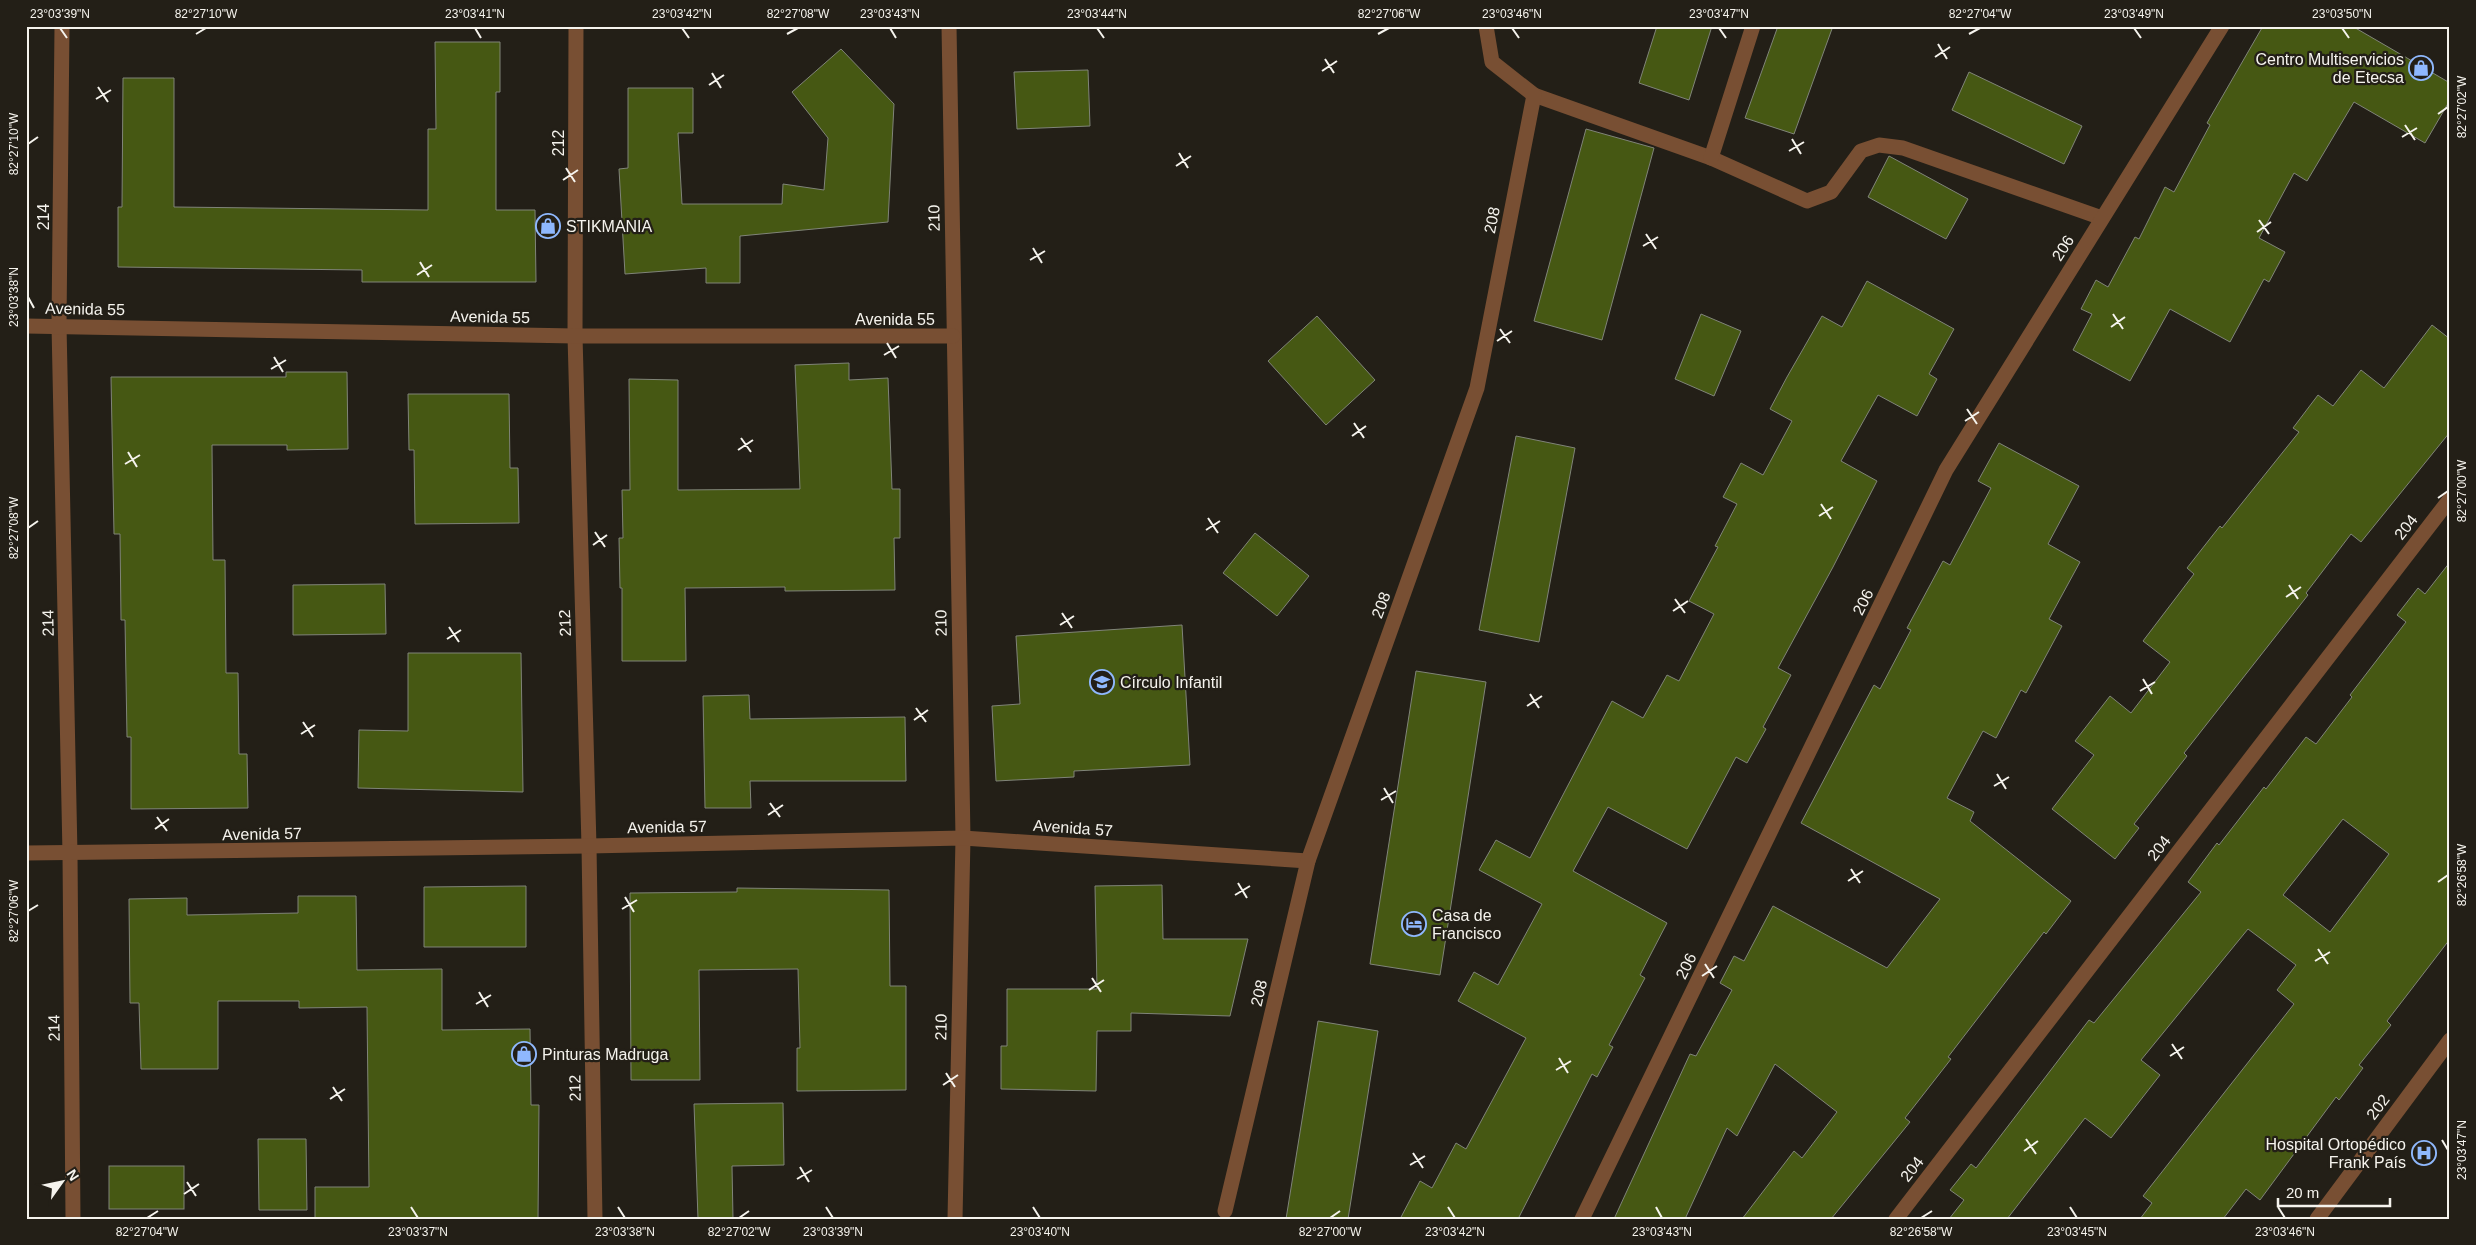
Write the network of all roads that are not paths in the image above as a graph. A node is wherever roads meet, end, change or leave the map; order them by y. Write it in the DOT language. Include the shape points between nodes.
graph roads {
  1 [pos="62,26"];
  2 [pos="576,26"];
  3 [pos="948,26"];
  4 [pos="1486,26"];
  5 [pos="1753,26"];
  6 [pos="2222,26"];
  7 [pos="1534,95"];
  8 [pos="1710,158"];
  9 [pos="2102,218"];
  10 [pos="59,325"];
  11 [pos="26,326"];
  12 [pos="575,336"];
  13 [pos="953,336"];
  14 [pos="2450,499"];
  15 [pos="963,838"];
  16 [pos="589,846"];
  17 [pos="26,853"];
  18 [pos="70,854"];
  19 [pos="1308,861"];
  20 [pos="2450,1040"];
  21 [pos="1225,1211"];
  22 [pos="73,1219"];
  23 [pos="595,1219"];
  24 [pos="955,1219"];
  25 [pos="1582,1219"];
  26 [pos="1896,1219"];
  27 [pos="2317,1219"];
  1 -- 10 [label="street, 214"];
  2 -- 12 [label="street, 212"];
  3 -- 13 [label="street, 210"];
  4 -- 7 [label="street" via="1492,62"];
  5 -- 8 [label="street"];
  6 -- 9 [label="street, 206"];
  7 -- 8 [label="street"];
  7 -- 19 [label="street, 208" via="1477,388"];
  8 -- 9 [label="street" via="1807,201 1831,192 1862,152 1879,145 1903,148"];
  9 -- 25 [label="street, 206" via="1946,470"];
  10 -- 11 [label="street, Avenida 55"];
  10 -- 12 [label="street, Avenida 55"];
  10 -- 18 [label="street, 214"];
  12 -- 13 [label="street, Avenida 55"];
  12 -- 16 [label="street, 212"];
  13 -- 15 [label="street, 210"];
  14 -- 26 [label="street, 204"];
  15 -- 16 [label="street, Avenida 57"];
  15 -- 19 [label="street, Avenida 57"];
  15 -- 24 [label="street, 210"];
  16 -- 18 [label="street, Avenida 57"];
  16 -- 23 [label="street, 212"];
  17 -- 18 [label="street, Avenida 57"];
  18 -- 22 [label="street, 214"];
  19 -- 21 [label="street, 208"];
  20 -- 27 [label="street, 202"];
}
